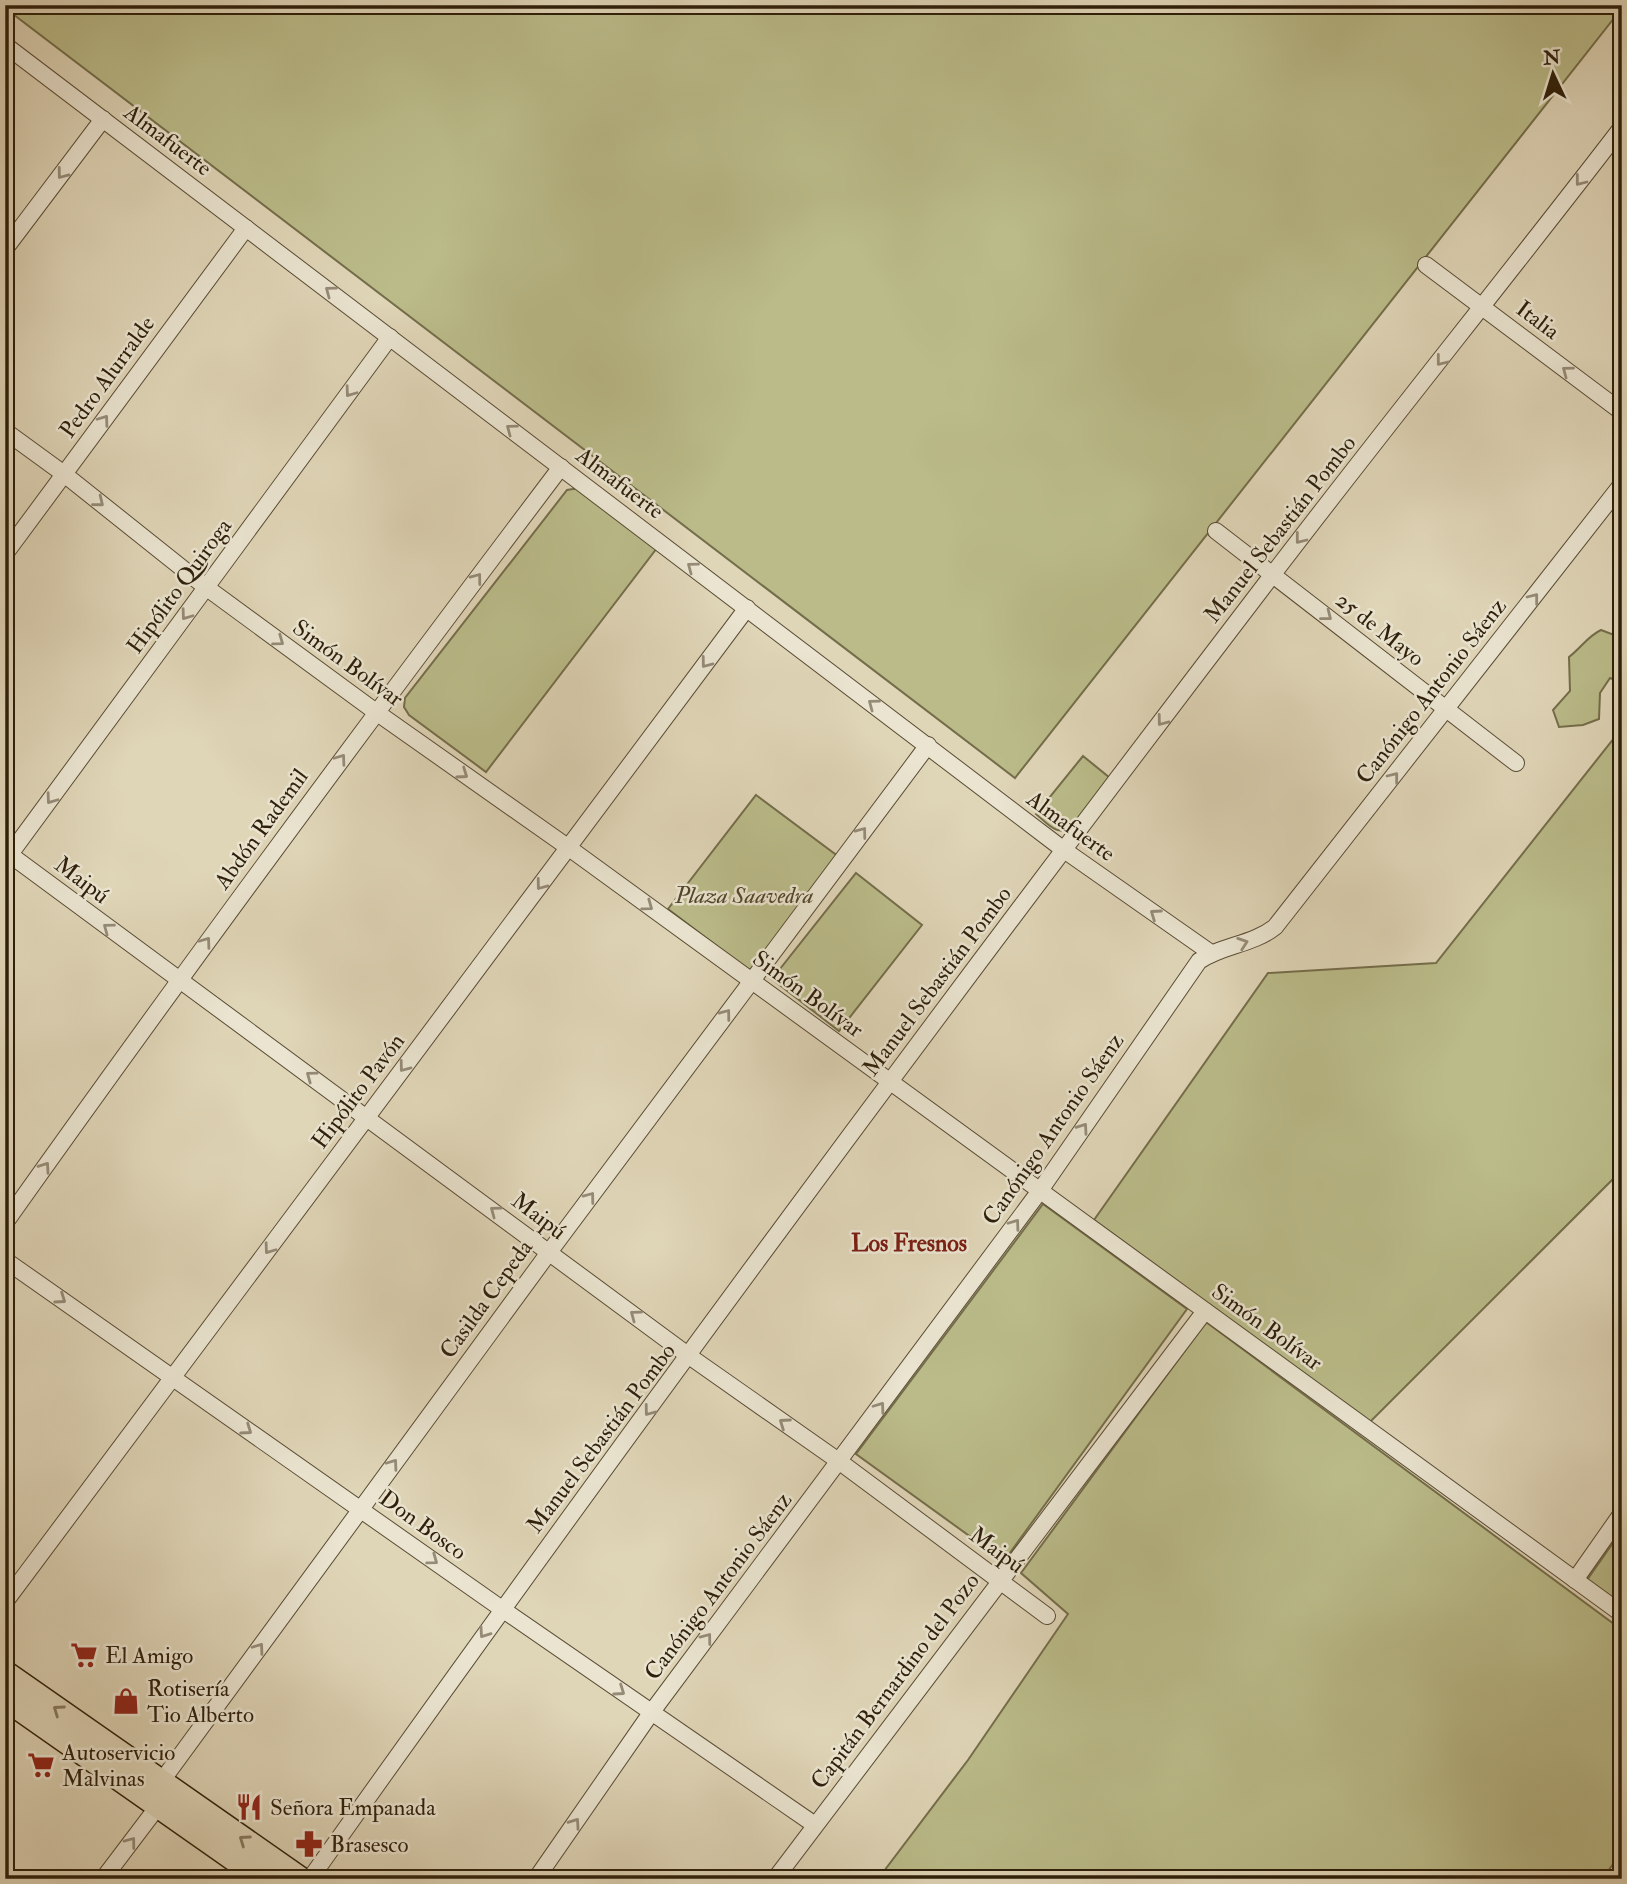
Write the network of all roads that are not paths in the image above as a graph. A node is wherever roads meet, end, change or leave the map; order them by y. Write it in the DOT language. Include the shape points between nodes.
graph roads {
  1 [pos="5,45"];
  2 [pos="103,119"];
  3 [pos="1622,127"];
  4 [pos="246,228"];
  5 [pos="5,249"];
  6 [pos="1426,265"];
  7 [pos="1483,307"];
  8 [pos="390,337"];
  9 [pos="1622,412"];
  10 [pos="5,431"];
  11 [pos="561,467"];
  12 [pos="64,474"];
  13 [pos="1622,484"];
  14 [pos="1216,531"];
  15 [pos="5,554"];
  16 [pos="1273,574"];
  17 [pos="206,587"];
  18 [pos="747,608"];
  19 [pos="1447,710"];
  20 [pos="376,712"];
  21 [pos="928,745"];
  22 [pos="1516,763"];
  23 [pos="569,848"];
  24 [pos="1064,850"];
  25 [pos="7,856"];
  26 [pos="1211,953"];
  27 [pos="178,980"];
  28 [pos="750,981"];
  29 [pos="889,1081"];
  30 [pos="367,1116"];
  31 [pos="1039,1192"];
  32 [pos="5,1223"];
  33 [pos="550,1251"];
  34 [pos="5,1260"];
  35 [pos="1205,1311"];
  36 [pos="689,1356"];
  37 [pos="173,1379"];
  38 [pos="840,1462"];
  39 [pos="361,1508"];
  40 [pos="1622,1513"];
  41 [pos="999,1580"];
  42 [pos="1575,1580"];
  43 [pos="5,1602"];
  44 [pos="502,1609"];
  45 [pos="1622,1614"];
  46 [pos="1047,1616"];
  47 [pos="5,1673"];
  48 [pos="7,1704"];
  49 [pos="651,1713"];
  50 [pos="160,1793"];
  51 [pos="814,1825"];
  52 [pos="1622,1871"];
  53 [pos="103,1879"];
  54 [pos="263,1879"];
  55 [pos="300,1879"];
  56 [pos="310,1879"];
  57 [pos="536,1879"];
  58 [pos="775,1879"];
  59 [pos="1616,1879"];
  1 -- 2 [label="street, Almafuerte"];
  2 -- 4 [label="street, Almafuerte"];
  2 -- 5 [label="street, one-way"];
  3 -- 7 [label="street, Manuel Sebastián Pombo, one-way"];
  8 -- 4 [label="street, Almafuerte, one-way"];
  12 -- 4 [label="street, Pedro Alurralde, one-way"];
  6 -- 7 [label="street, Italia"];
  9 -- 7 [label="street, Italia, one-way"];
  7 -- 16 [label="street, Manuel Sebastián Pombo, one-way"];
  11 -- 8 [label="street, Almafuerte, one-way"];
  8 -- 17 [label="street, Hipólito Quiroga, one-way"];
  10 -- 12 [label="street, Simón Bolívar"];
  18 -- 11 [label="street, Almafuerte, one-way"];
  20 -- 11 [label="street, Abdón Rademil, one-way"];
  12 -- 15 [label="street, Pedro Alurralde"];
  12 -- 17 [label="street, Simón Bolívar, one-way"];
  19 -- 13 [label="street, Canónigo Antonio Sáenz, one-way"];
  14 -- 16 [label="street, 25 de Mayo"];
  16 -- 19 [label="street, 25 de Mayo, one-way"];
  16 -- 24 [label="street, Manuel Sebastián Pombo, one-way"];
  17 -- 20 [label="street, Simón Bolívar, one-way"];
  17 -- 25 [label="street, Hipólito Quiroga, one-way"];
  21 -- 18 [label="street, Almafuerte, one-way"];
  18 -- 23 [label="street, Hipólito Pavón, one-way"];
  19 -- 22 [label="street, 25 de Mayo"];
  26 -- 19 [label="street, Canónigo Antonio Sáenz, one-way" via="1275,928"];
  20 -- 23 [label="street, Simón Bolívar, one-way"];
  27 -- 20 [label="street, Abdón Rademil, one-way"];
  21 -- 24 [label="street, Almafuerte"];
  28 -- 21 [label="street, Casilda Cepeda, one-way"];
  23 -- 28 [label="street, Simón Bolívar, one-way"];
  23 -- 30 [label="street, Hipólito Pavón, one-way"];
  26 -- 24 [label="street, Almafuerte, one-way"];
  24 -- 29 [label="street, Manuel Sebastián Pombo"];
  27 -- 25 [label="street, Maipú, one-way"];
  31 -- 26 [label="street, Canónigo Antonio Sáenz, one-way" via="1199,961"];
  30 -- 27 [label="street, Maipú, one-way"];
  32 -- 27 [label="street, Abdón Rademil, one-way"];
  28 -- 29 [label="street, Simón Bolívar"];
  33 -- 28 [label="street, Casilda Cepeda, one-way"];
  29 -- 31 [label="street, Simón Bolívar"];
  29 -- 36 [label="street, Manuel Sebastián Pombo"];
  33 -- 30 [label="street, Maipú, one-way"];
  30 -- 37 [label="street, Hipólito Pavón, one-way"];
  31 -- 35 [label="street, Simón Bolívar"];
  38 -- 31 [label="street, Canónigo Antonio Sáenz, one-way"];
  36 -- 33 [label="street, Maipú, one-way"];
  39 -- 33 [label="street, Casilda Cepeda, one-way"];
  34 -- 37 [label="street, Don Bosco, one-way"];
  35 -- 41 [label="street, Capitán Bernardino del Pozo"];
  35 -- 42 [label="street, Simón Bolívar"];
  38 -- 36 [label="street, Maipú, one-way"];
  36 -- 44 [label="street, Manuel Sebastián Pombo, one-way"];
  37 -- 39 [label="street, Don Bosco, one-way"];
  37 -- 43 [label="street, Hipólito Pavón"];
  38 -- 41 [label="street, Maipú"];
  49 -- 38 [label="street, Canónigo Antonio Sáenz, one-way"];
  39 -- 44 [label="street, Don Bosco, one-way"];
  50 -- 39 [label="street, Casilda Cepeda, one-way"];
  40 -- 42 [label="street"];
  41 -- 46 [label="street, Maipú"];
  41 -- 51 [label="street, Capitán Bernardino del Pozo"];
  42 -- 45 [label="street, Simón Bolívar"];
  44 -- 49 [label="street, Don Bosco, one-way"];
  44 -- 56 [label="street, Manuel Sebastián Pombo, one-way"];
  50 -- 47 [label="main road, one-way"];
  48 -- 50 [label="main road"];
  49 -- 51 [label="street, Don Bosco"];
  57 -- 49 [label="street, Canónigo Antonio Sáenz, one-way"];
  53 -- 50 [label="street, Casilda Cepeda, one-way"];
  50 -- 54 [label="main road"];
  55 -- 50 [label="main road, one-way"];
  51 -- 58 [label="street, Capitán Bernardino del Pozo"];
  52 -- 59 [label="street"];
}
